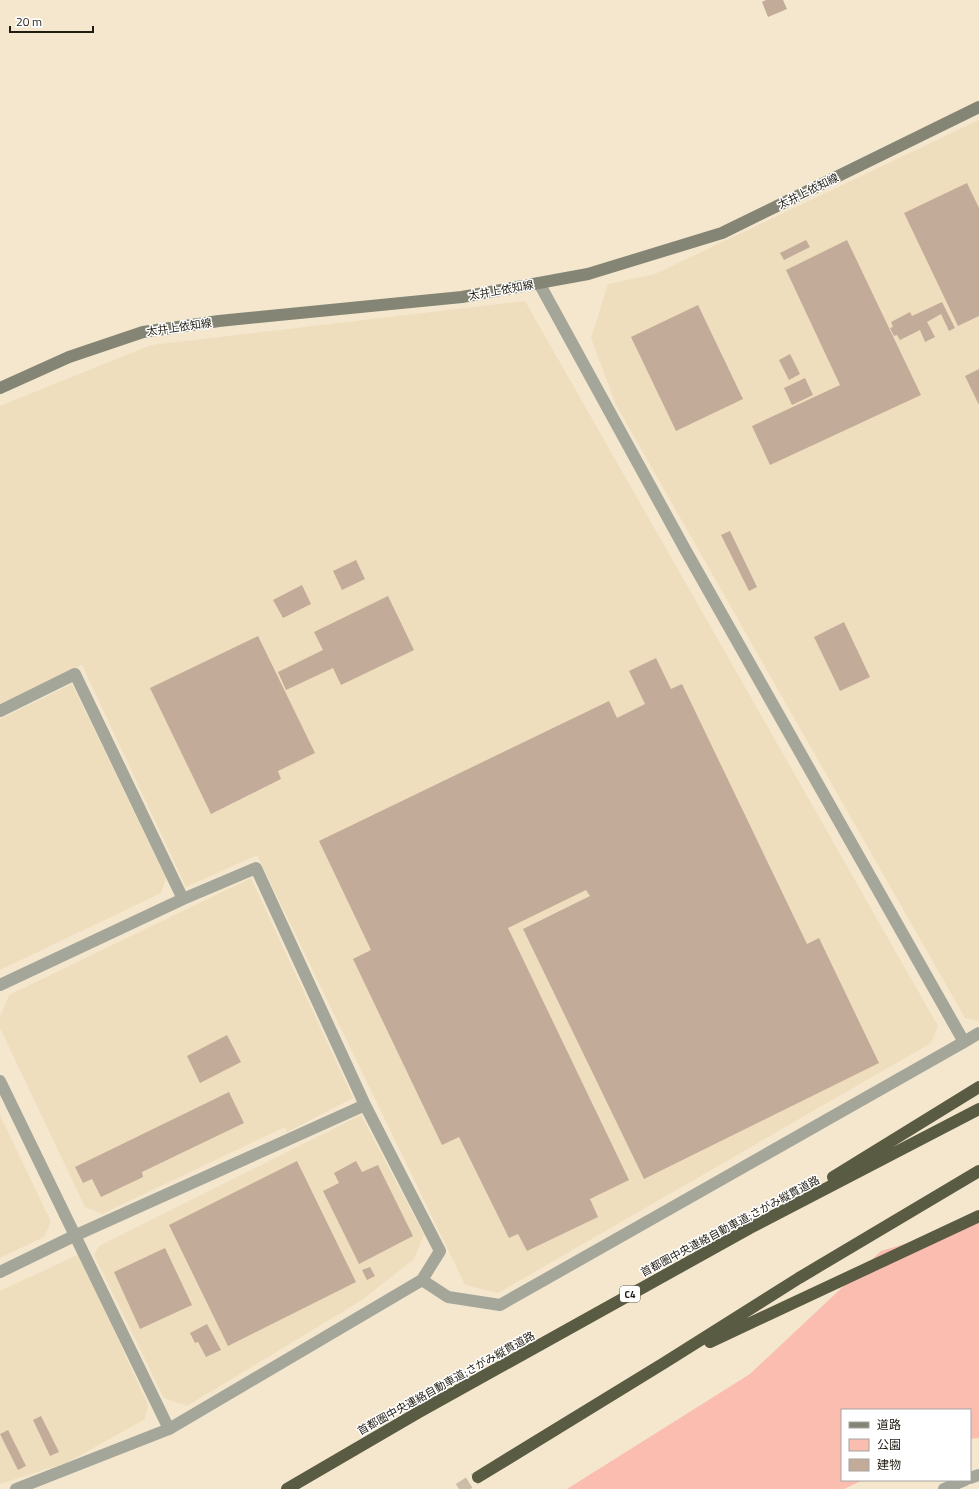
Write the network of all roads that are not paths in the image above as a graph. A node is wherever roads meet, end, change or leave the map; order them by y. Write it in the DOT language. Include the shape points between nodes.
graph roads {
  1 [pos="979,107"];
  2 [pos="538,283"];
  3 [pos="0,388"];
  4 [pos="0,711"];
  5 [pos="183,899"];
  6 [pos="0,985"];
  7 [pos="979,1033"];
  8 [pos="964,1042"];
  9 [pos="0,1081"];
  10 [pos="979,1087"];
  11 [pos="365,1105"];
  12 [pos="979,1109"];
  13 [pos="979,1171"];
  14 [pos="979,1216"];
  15 [pos="750,1228"];
  16 [pos="74,1236"];
  17 [pos="0,1272"];
  18 [pos="422,1280"];
  19 [pos="664,1363"];
  20 [pos="169,1429"];
  21 [pos="478,1477"];
  22 [pos="962,1481"];
  23 [pos="16,1489"];
  24 [pos="287,1489"];
  25 [pos="944,1489"];
  1 -- 2 [label="main road, 太井上依知線" via="722,233 588,274"];
  2 -- 3 [label="main road, 太井上依知線" via="462,297 219,321 143,332 69,357"];
  2 -- 8 [label="street" via="686,551"];
  4 -- 5 [label="street" via="75,674"];
  5 -- 6 [label="street"];
  5 -- 11 [label="street" via="256,868"];
  7 -- 8 [label="street"];
  8 -- 18 [label="street" via="500,1305 448,1297"];
  9 -- 16 [label="street"];
  10 -- 15 [label="highway"];
  11 -- 16 [label="street"];
  11 -- 18 [label="street" via="440,1251"];
  12 -- 15 [label="highway, 首都圏中央連絡自動車道;さがみ縦貫道路 / C4"];
  13 -- 19 [label="highway" via="799,1278"];
  14 -- 19 [label="highway"];
  15 -- 24 [label="highway, 首都圏中央連絡自動車道;さがみ縦貫道路 / C4" via="419,1412"];
  16 -- 17 [label="street"];
  16 -- 20 [label="street"];
  18 -- 20 [label="street"];
  19 -- 21 [label="highway"];
  20 -- 23 [label="street"];
  22 -- 25 [label="street"];
}
